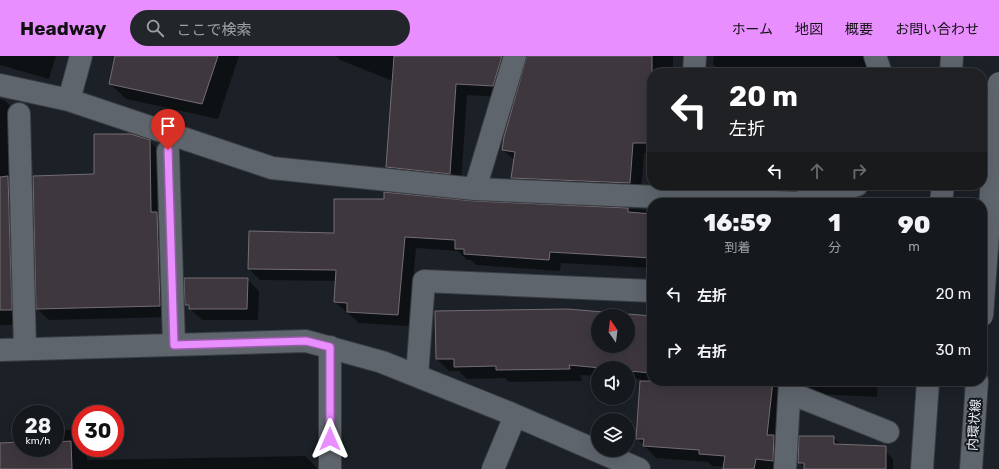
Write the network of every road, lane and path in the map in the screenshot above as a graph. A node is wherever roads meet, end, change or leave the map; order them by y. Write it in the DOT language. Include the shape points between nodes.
graph roads {
  1 [pos="81,56"];
  2 [pos="514,56"];
  3 [pos="695,56"];
  4 [pos="875,56"];
  5 [pos="952,56"];
  6 [pos="694,68"];
  7 [pos="880,68"];
  8 [pos="951,68"];
  9 [pos="999,83"];
  10 [pos="0,85"];
  11 [pos="69,100"];
  12 [pos="19,114"];
  13 [pos="168,150"];
  14 [pos="987,176"];
  15 [pos="999,176"];
  16 [pos="475,189"];
  17 [pos="841,190"];
  18 [pos="685,192"];
  19 [pos="746,198"];
  20 [pos="813,198"];
  21 [pos="987,247"];
  22 [pos="647,291"];
  23 [pos="174,345"];
  24 [pos="330,347"];
  25 [pos="25,349"];
  26 [pos="0,350"];
  27 [pos="417,376"];
  28 [pos="928,386"];
  29 [pos="977,386"];
  30 [pos="790,387"];
  31 [pos="515,416"];
  32 [pos="888,432"];
  33 [pos="330,469"];
  34 [pos="493,469"];
  35 [pos="639,469"];
  36 [pos="785,469"];
  37 [pos="922,469"];
  38 [pos="971,469"];
  1 -- 11 [label="street"];
  2 -- 16 [label="street"];
  3 -- 6 [label="street"];
  4 -- 7 [label="street"];
  5 -- 8 [label="street"];
  9 -- 21 [label="street, bridge"];
  10 -- 11 [label="street"];
  11 -- 16 [label="street" via="272,168"];
  12 -- 25 [label="street"];
  13 -- 23 [label="street"];
  14 -- 15 [label="street"];
  16 -- 18 [label="street"];
  17 -- 20 [label="street"];
  18 -- 19 [label="street"];
  22 -- 27 [label="street" via="424,281"];
  23 -- 24 [label="street" via="306,341"];
  23 -- 25 [label="street"];
  24 -- 27 [label="street" via="382,362"];
  24 -- 33 [label="street"];
  25 -- 26 [label="street"];
  27 -- 31 [label="street"];
  28 -- 37 [label="street"];
  29 -- 38 [label="street, 内環状線"];
  30 -- 32 [label="street"];
  30 -- 36 [label="street"];
  31 -- 34 [label="street"];
  31 -- 35 [label="street"];
}
